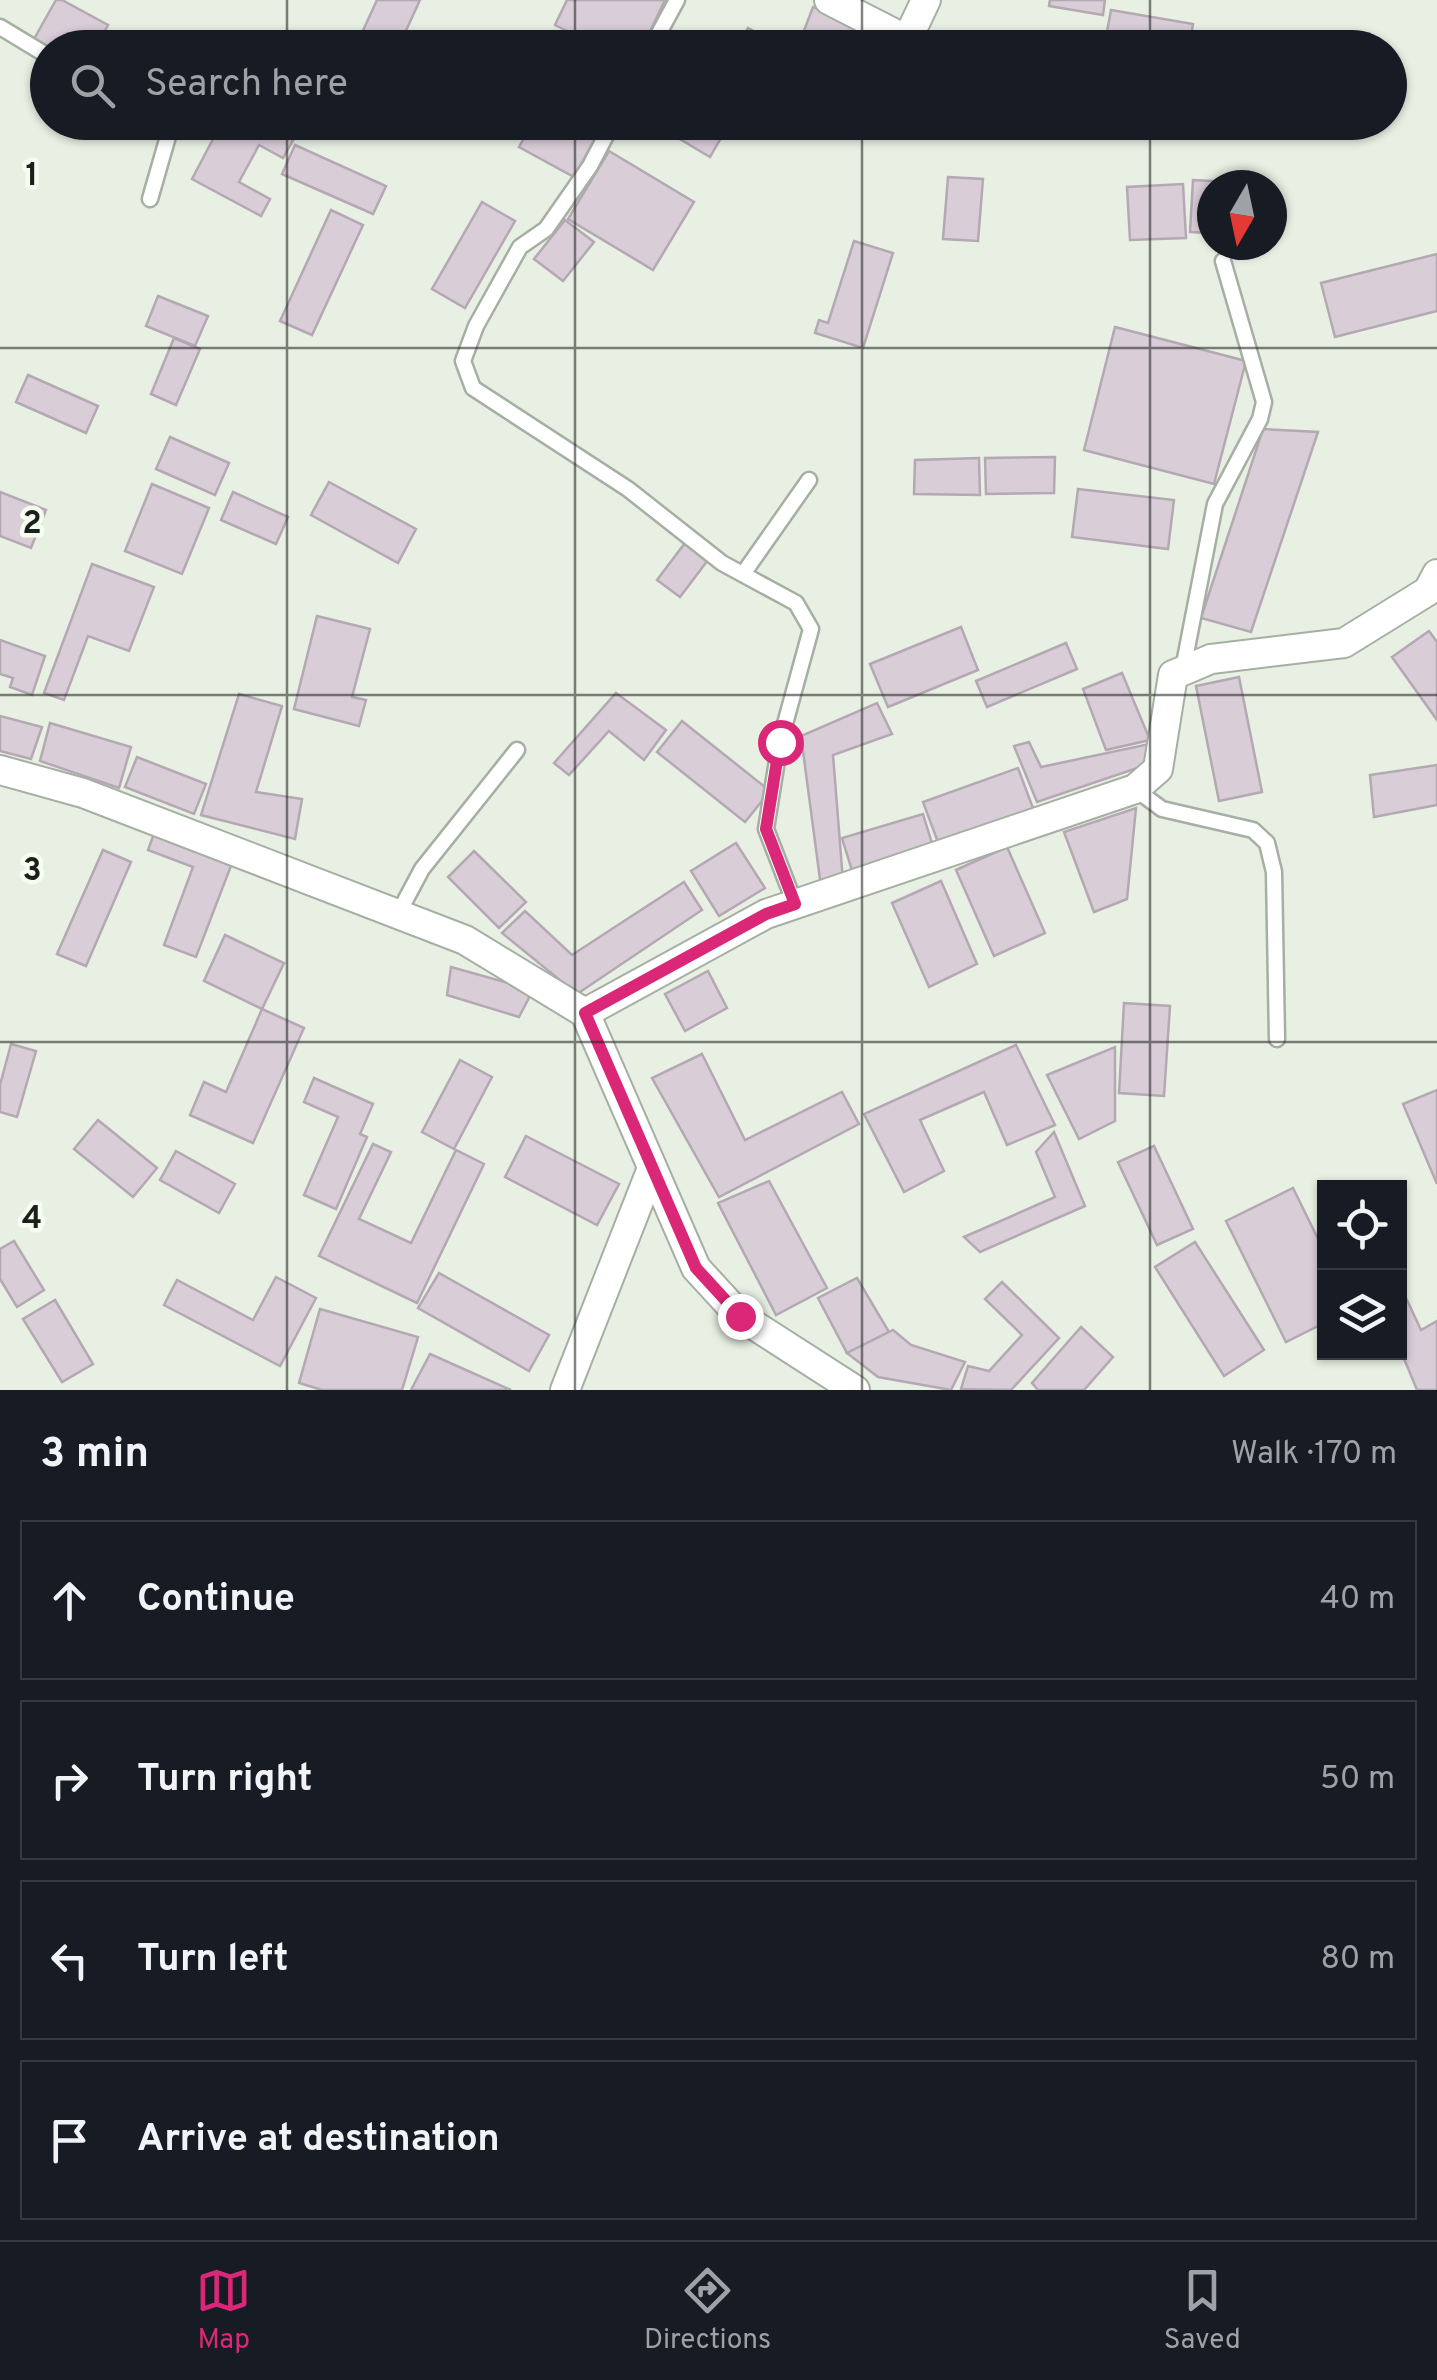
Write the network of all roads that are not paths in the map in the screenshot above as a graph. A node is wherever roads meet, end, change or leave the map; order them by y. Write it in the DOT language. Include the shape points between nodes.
graph roads {
  1 [pos="677,0"];
  2 [pos="829,0"];
  3 [pos="926,0"];
  4 [pos="0,27"];
  5 [pos="661,30"];
  6 [pos="883,30"];
  7 [pos="914,30"];
  8 [pos="30,45"];
  9 [pos="167,140"];
  10 [pos="604,140"];
  11 [pos="150,199"];
  12 [pos="1223,260"];
  13 [pos="809,480"];
  14 [pos="743,574"];
  15 [pos="1437,574"];
  16 [pos="1182,668"];
  17 [pos="517,750"];
  18 [pos="0,770"];
  19 [pos="1135,789"];
  20 [pos="795,904"];
  21 [pos="398,914"];
  22 [pos="585,1013"];
  23 [pos="1277,1038"];
  24 [pos="652,1168"];
  25 [pos="565,1390"];
  26 [pos="855,1390"];
  1 -- 5 [label="lane"];
  2 -- 6 [label="street"];
  3 -- 7 [label="street"];
  4 -- 8 [label="lane"];
  9 -- 11 [label="lane"];
  10 -- 14 [label="lane" via="546,229 520,247 463,361 472,388 628,489"];
  12 -- 16 [label="lane" via="1264,402 1215,504"];
  13 -- 14 [label="lane"];
  14 -- 20 [label="lane" via="796,603 811,628 780,742 766,829"];
  15 -- 16 [label="street" via="1428,591 1344,642"];
  16 -- 19 [label="street" via="1173,675 1158,768"];
  17 -- 21 [label="lane" via="422,868"];
  18 -- 21 [label="street" via="84,793"];
  19 -- 20 [label="street"];
  19 -- 23 [label="lane" via="1162,808 1254,830 1268,843"];
  20 -- 22 [label="street"];
  21 -- 22 [label="street" via="465,940"];
  22 -- 24 [label="street"];
  24 -- 25 [label="street"];
  24 -- 26 [label="street" via="696,1268 728,1304"];
}
